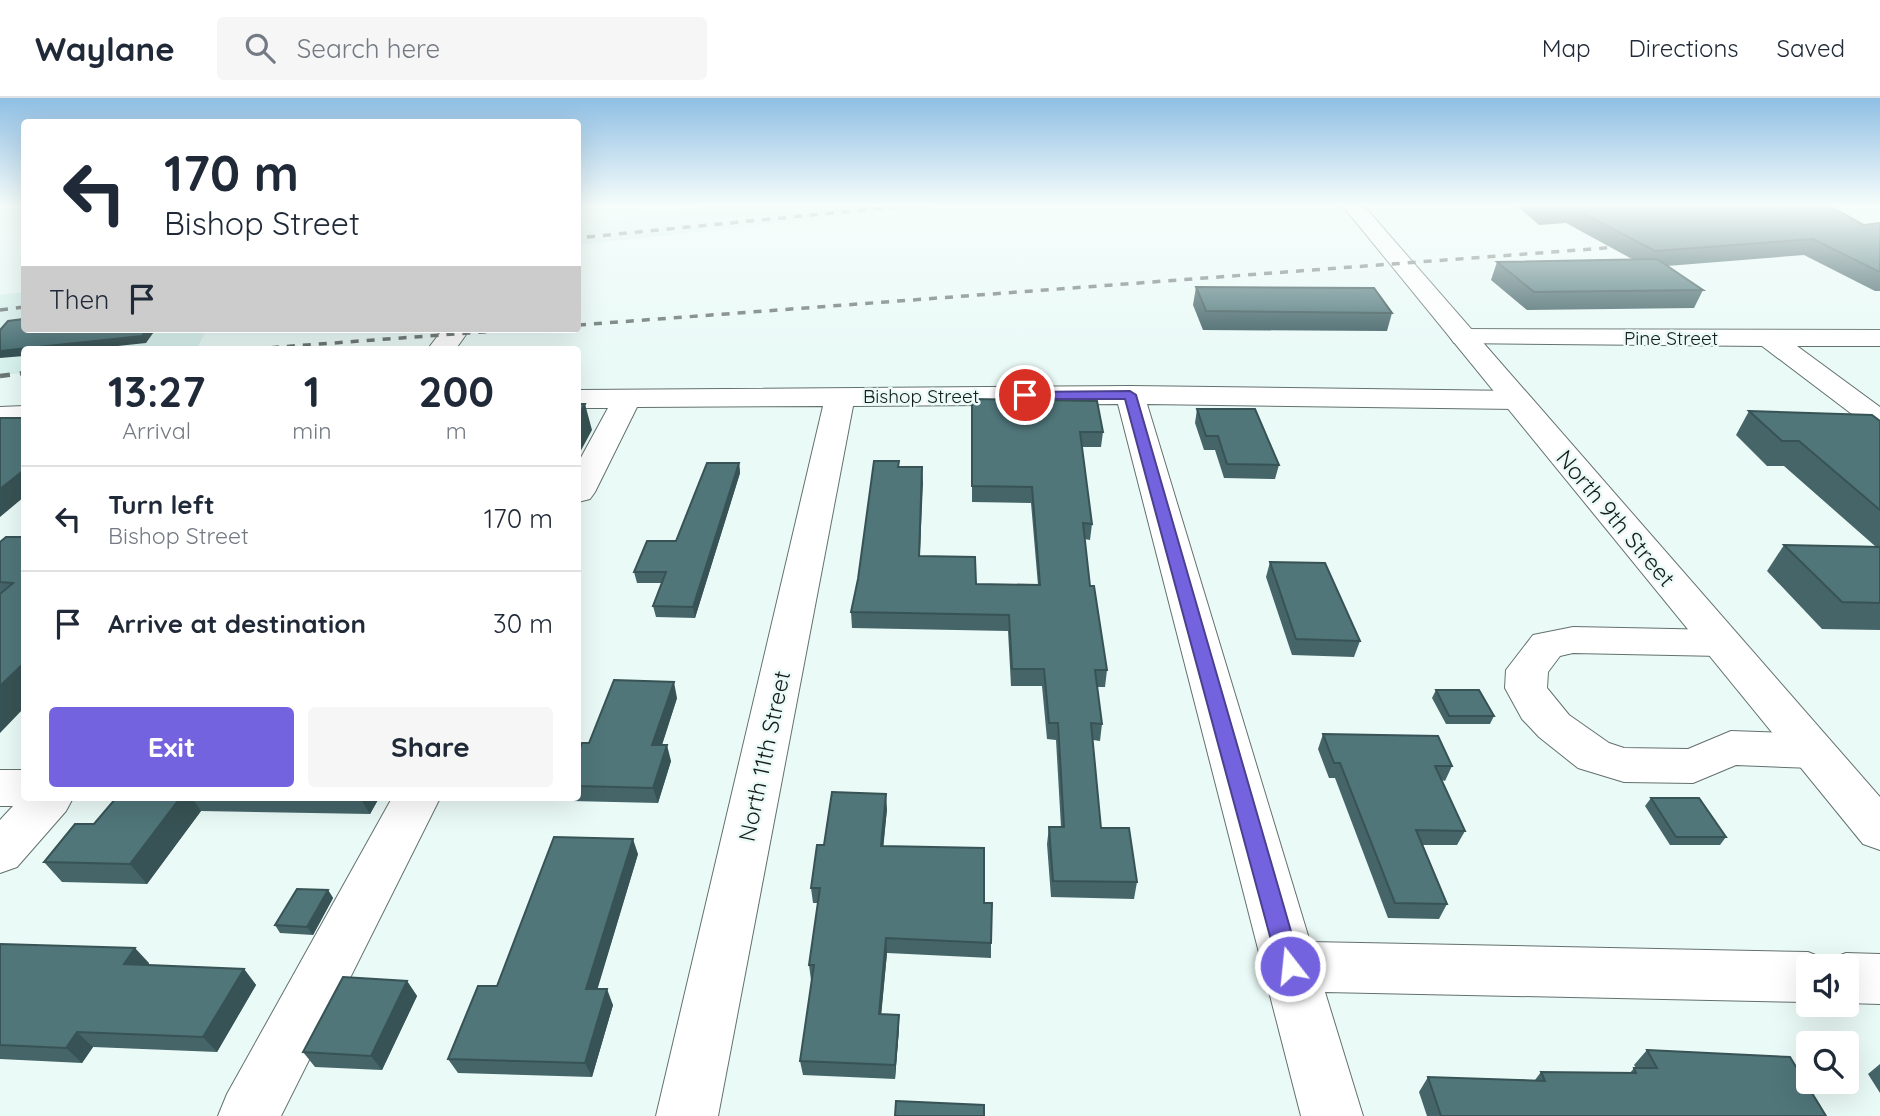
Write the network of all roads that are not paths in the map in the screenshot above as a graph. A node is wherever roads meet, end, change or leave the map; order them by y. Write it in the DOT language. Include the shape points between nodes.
graph roads {
  1 [pos="1392,253"];
  2 [pos="1463,337"];
  3 [pos="1769,338"];
  4 [pos="1880,338"];
  5 [pos="1130,395"];
  6 [pos="840,396"];
  7 [pos="581,399"];
  8 [pos="626,399"];
  9 [pos="1516,400"];
  10 [pos="21,415"];
  11 [pos="0,416"];
  12 [pos="1880,421"];
  13 [pos="581,486"];
  14 [pos="1721,643"];
  15 [pos="1813,751"];
  16 [pos="0,788"];
  17 [pos="21,788"];
  18 [pos="46,801"];
  19 [pos="414,801"];
  20 [pos="1880,830"];
  21 [pos="0,853"];
  22 [pos="1290,966"];
  23 [pos="1796,977"];
  24 [pos="1859,978"];
  25 [pos="1880,979"];
  26 [pos="249,1116"];
  27 [pos="687,1116"];
  28 [pos="1332,1116"];
  1 -- 2 [label="street, North 9th Street"];
  2 -- 3 [label="street, Pine Street"];
  2 -- 9 [label="street, North 9th Street"];
  3 -- 4 [label="street, Pine Street"];
  3 -- 12 [label="street"];
  5 -- 6 [label="street, Bishop Street"];
  5 -- 9 [label="street, Bishop Street"];
  5 -- 22 [label="street"];
  6 -- 8 [label="street, Bishop Street"];
  6 -- 27 [label="street, North 11th Street"];
  7 -- 8 [label="street, Bishop Street"];
  8 -- 13 [label="street"];
  9 -- 14 [label="street, North 9th Street"];
  10 -- 11 [label="street"];
  14 -- 15 [label="street, North 9th Street"];
  14 -- 15 [label="street" via="1573,639 1546,645 1527,670 1526,688 1537,708 1572,743 1594,757 1624,765 1693,766 1731,748"];
  15 -- 20 [label="street, North 9th Street"];
  16 -- 17 [label="street"];
  18 -- 21 [label="street"];
  19 -- 26 [label="street"];
  22 -- 23 [label="street"];
  22 -- 28 [label="street"];
  24 -- 25 [label="street"];
}
